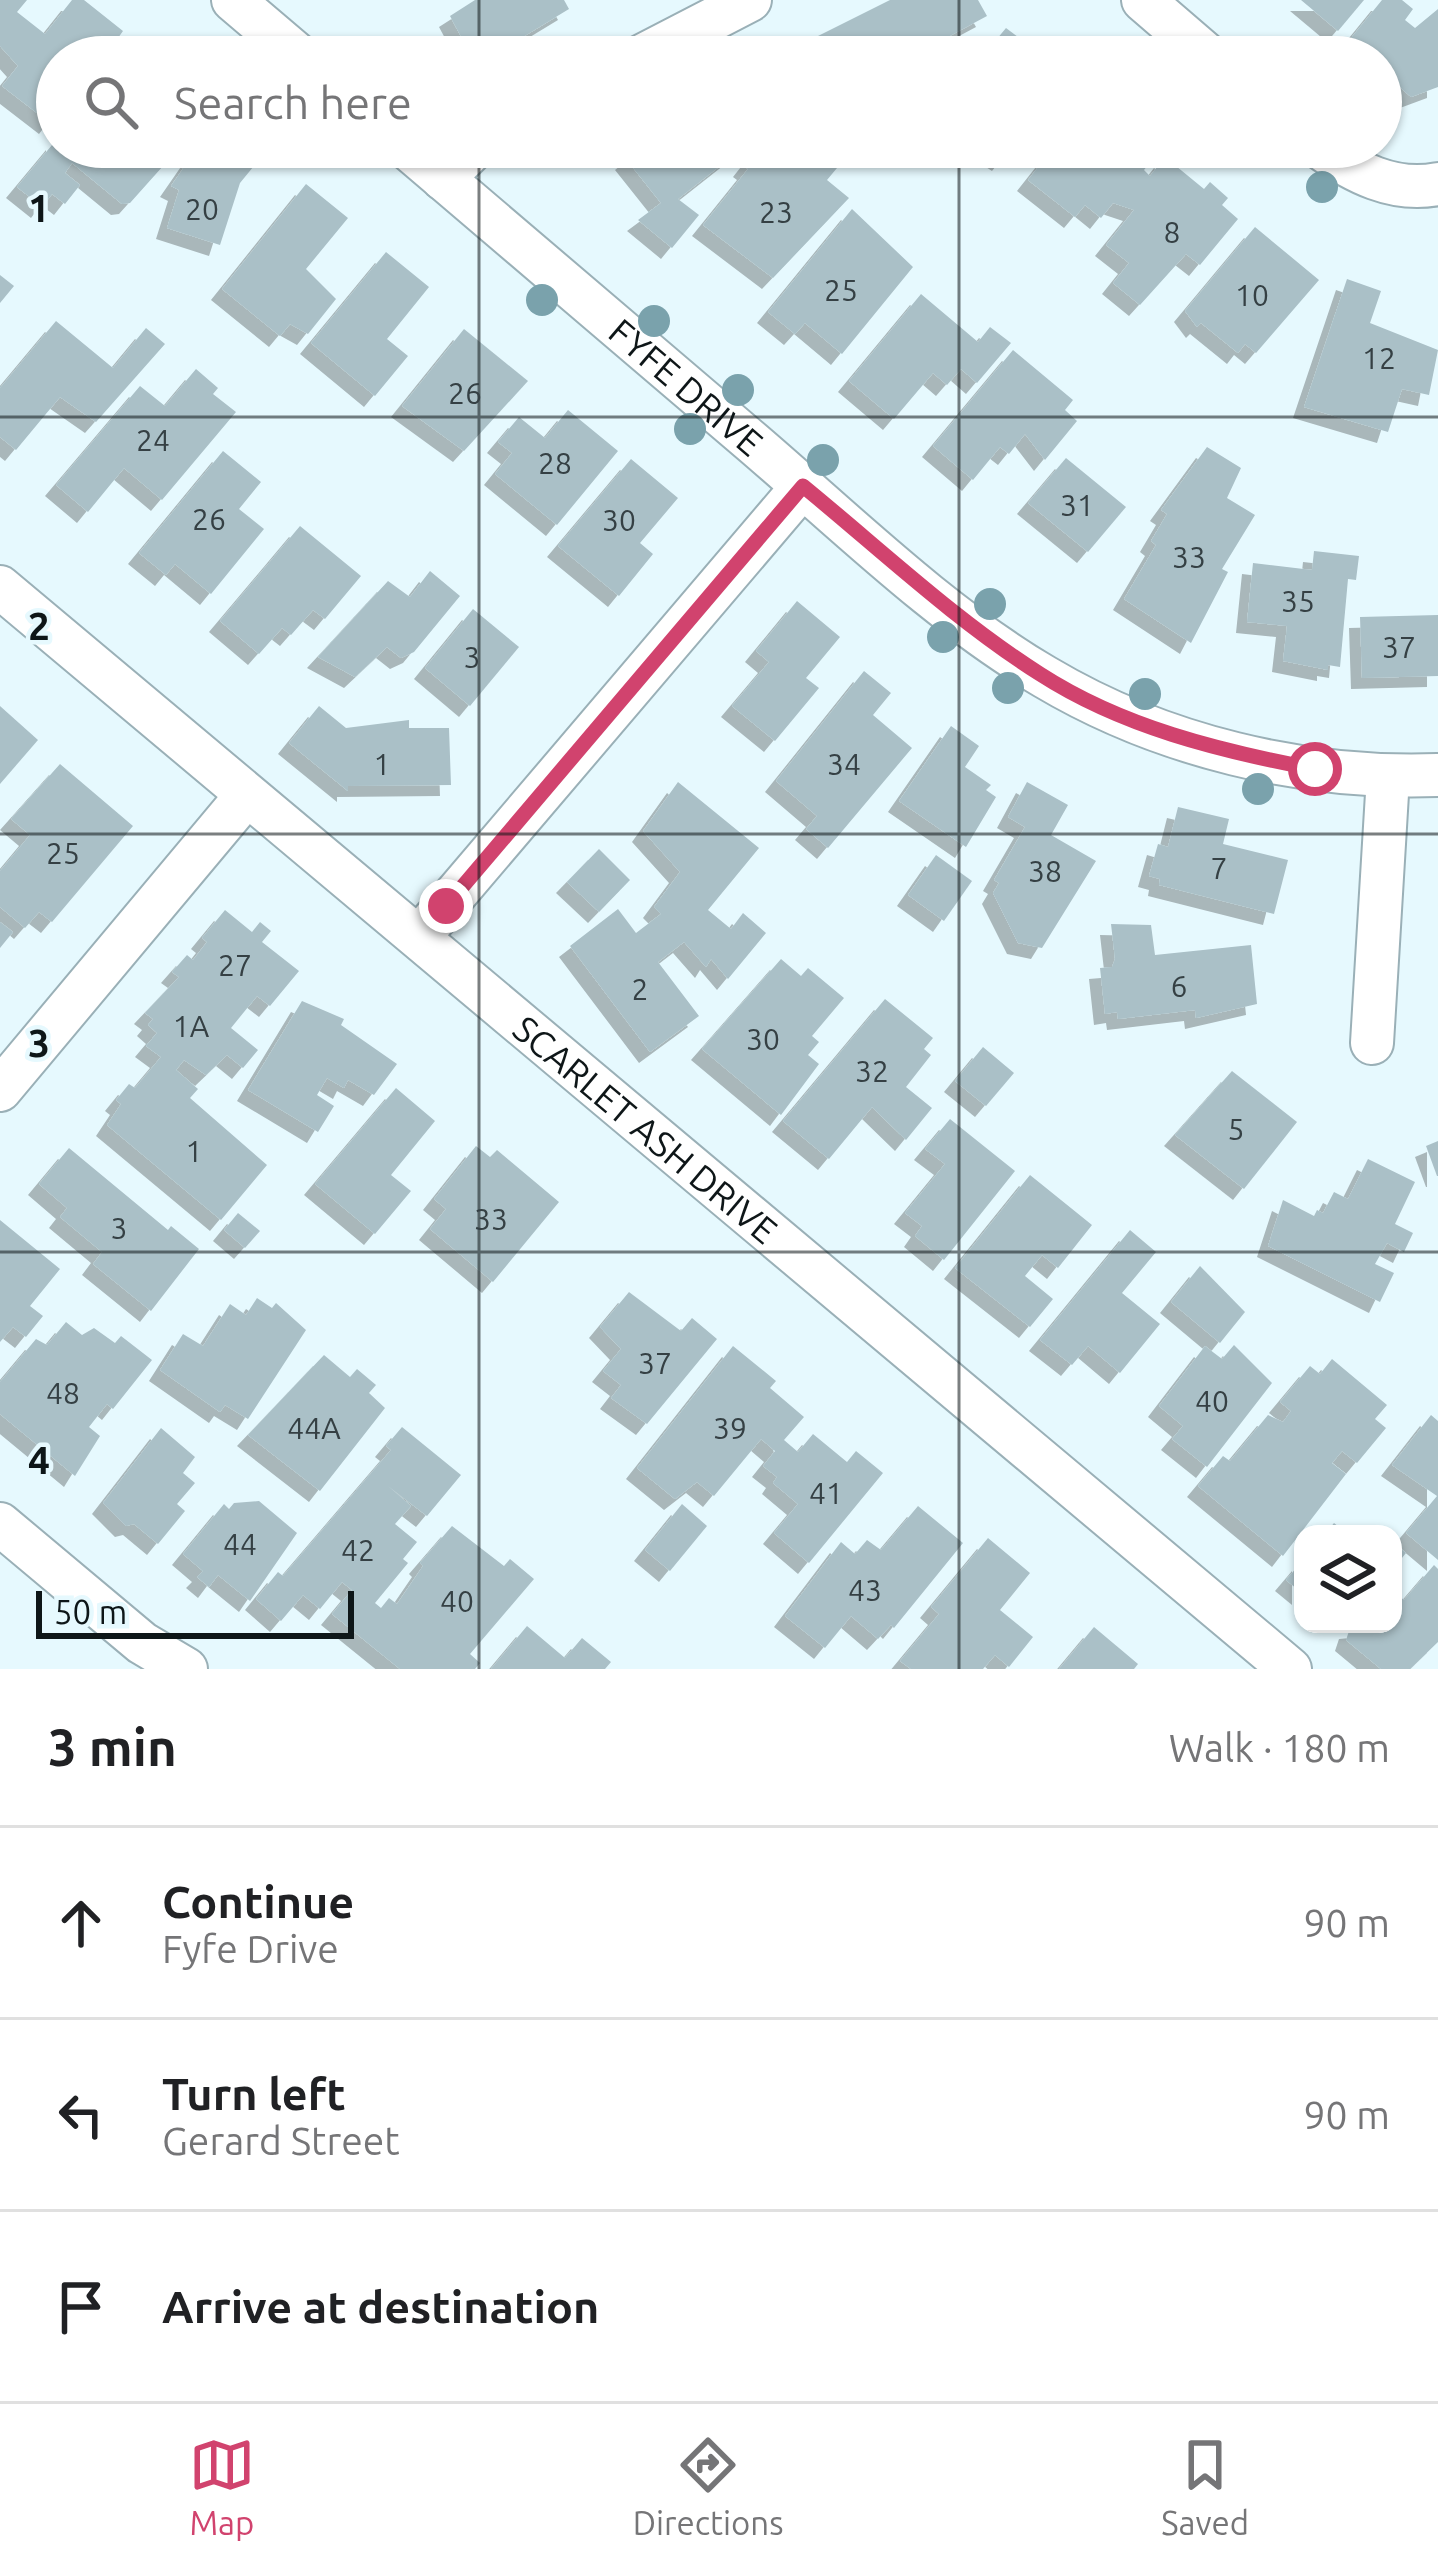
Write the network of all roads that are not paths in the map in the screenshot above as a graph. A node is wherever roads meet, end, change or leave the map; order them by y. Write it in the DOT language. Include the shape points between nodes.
graph roads {
  1 [pos="233,0"];
  2 [pos="750,0"];
  3 [pos="1143,0"];
  4 [pos="275,36"];
  5 [pos="681,36"];
  6 [pos="1185,36"];
  7 [pos="431,168"];
  8 [pos="453,168"];
  9 [pos="1350,168"];
  10 [pos="443,178"];
  11 [pos="1438,184"];
  12 [pos="803,486"];
  13 [pos="0,587"];
  14 [pos="1438,775"];
  15 [pos="1388,777"];
  16 [pos="246,796"];
  17 [pos="418,937"];
  18 [pos="1372,1043"];
  19 [pos="0,1090"];
  20 [pos="0,1524"];
  21 [pos="186,1669"];
  22 [pos="1289,1669"];
  1 -- 4 [label="street"];
  2 -- 5 [label="street"];
  3 -- 6 [label="street"];
  7 -- 10 [label="street, FYFE DRIVE"];
  8 -- 10 [label="street"];
  9 -- 11 [label="street" via="1390,184"];
  10 -- 12 [label="street, FYFE DRIVE"];
  12 -- 15 [label="street, FYFE DRIVE" via="1002,648 1088,700 1237,754"];
  12 -- 17 [label="street"];
  13 -- 16 [label="street, SCARLET ASH DRIVE"];
  14 -- 15 [label="street, FYFE DRIVE"];
  15 -- 18 [label="street"];
  16 -- 17 [label="street, SCARLET ASH DRIVE"];
  16 -- 19 [label="street"];
  17 -- 22 [label="street, SCARLET ASH DRIVE"];
  20 -- 21 [label="street" via="142,1643"];
}
